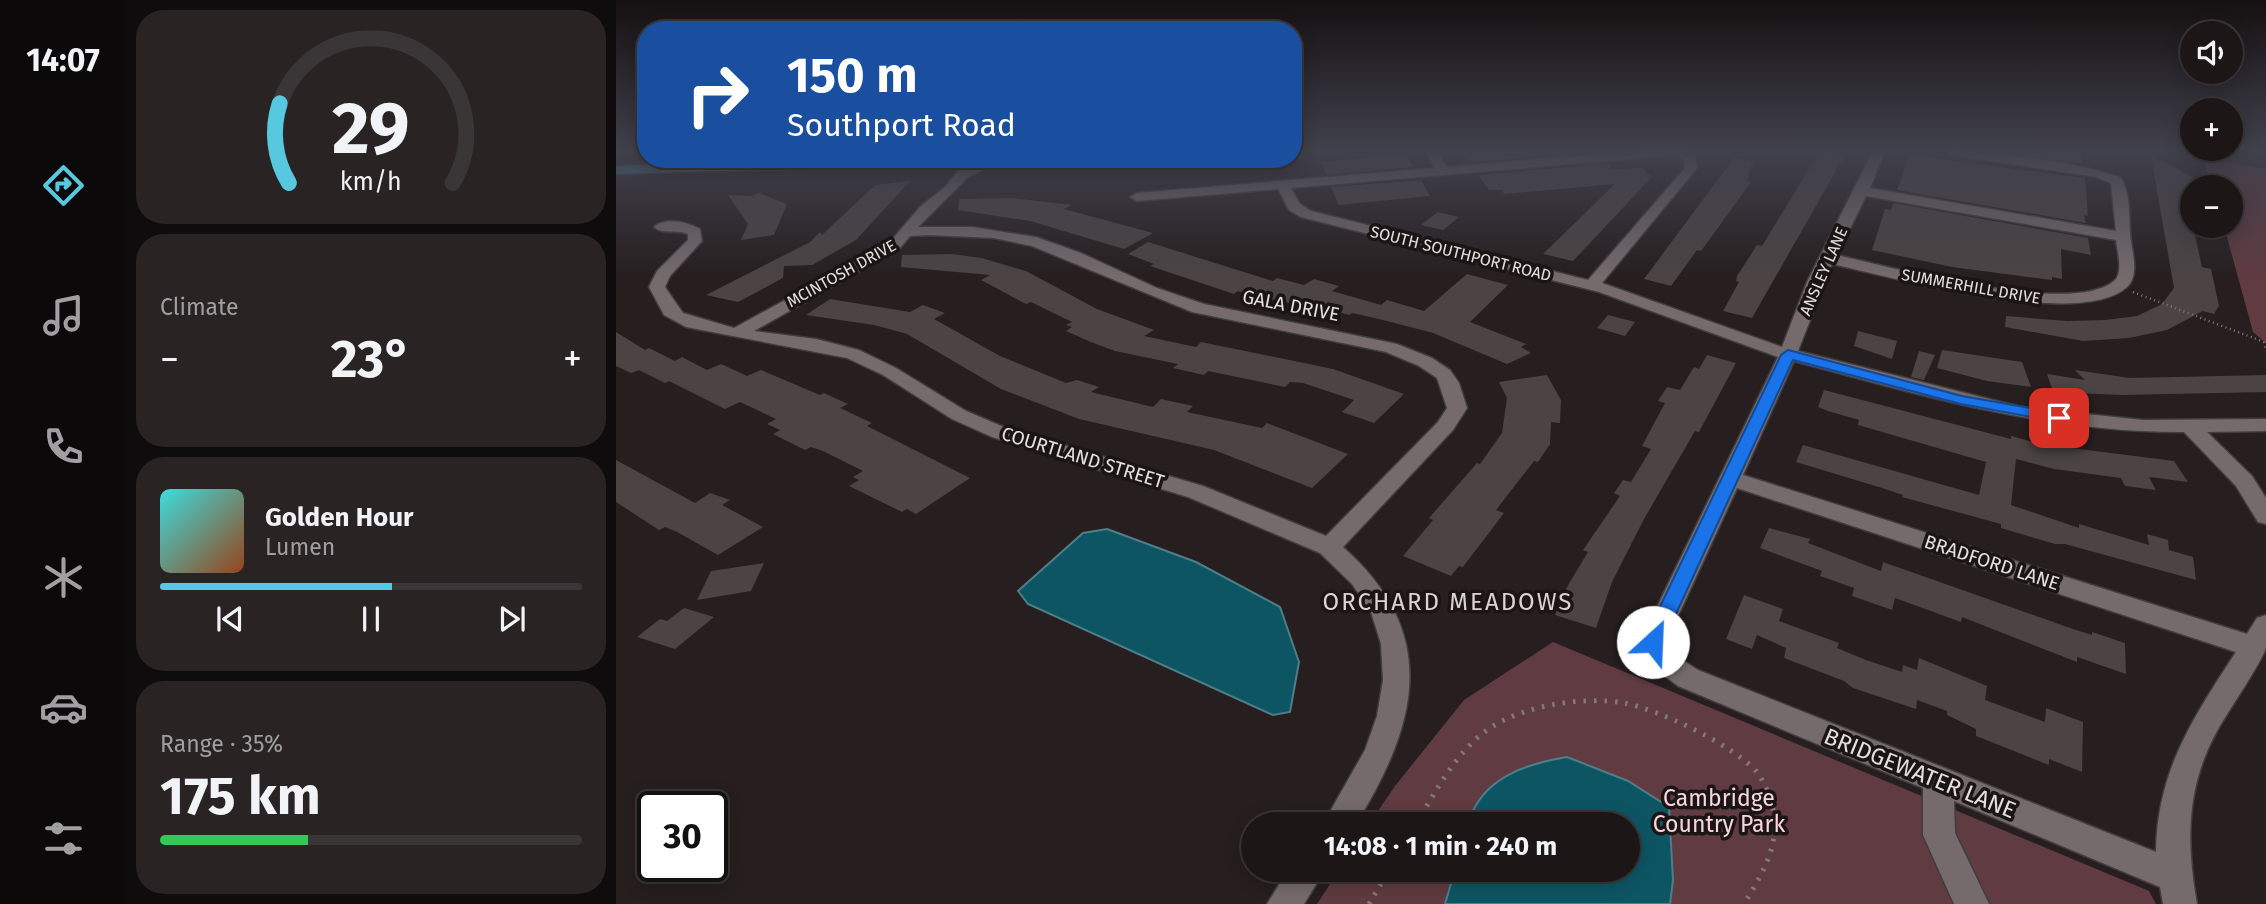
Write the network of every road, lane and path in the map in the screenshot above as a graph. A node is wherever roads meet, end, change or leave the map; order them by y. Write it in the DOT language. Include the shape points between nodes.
graph roads {
  1 [pos="946,193"];
  2 [pos="1188,193"];
  3 [pos="1287,193"];
  4 [pos="1670,193"];
  5 [pos="1861,193"];
  6 [pos="1874,193"];
  7 [pos="2120,193"];
  8 [pos="1137,197"];
  9 [pos="661,227"];
  10 [pos="908,232"];
  11 [pos="2123,237"];
  12 [pos="1828,258"];
  13 [pos="1592,285"];
  14 [pos="2118,287"];
  15 [pos="740,332"];
  16 [pos="2265,341"];
  17 [pos="2266,351"];
  18 [pos="1788,355"];
  19 [pos="2266,425"];
  20 [pos="2190,426"];
  21 [pos="1730,478"];
  22 [pos="2266,516"];
  23 [pos="1328,547"];
  24 [pos="2260,637"];
  25 [pos="1667,667"];
  26 [pos="1938,780"];
  27 [pos="1346,812"];
  28 [pos="1423,812"];
  29 [pos="1300,882"];
  30 [pos="1382,882"];
  31 [pos="2177,890"];
  32 [pos="1284,904"];
  33 [pos="1369,904"];
  34 [pos="1744,904"];
  35 [pos="1972,904"];
  1 -- 10 [label="street, MCINTOSH DRIVE"];
  2 -- 8 [label="street"];
  3 -- 13 [label="street, SOUTH SOUTHPORT ROAD" via="1294,207 1307,214"];
  4 -- 13 [label="street"];
  5 -- 12 [label="street, ANSLEY LANE"];
  6 -- 11 [label="street"];
  7 -- 11 [label="street"];
  9 -- 15 [label="street, COURTLAND STREET" via="683,226 695,232 695,241 657,286 663,302 675,316 699,326"];
  10 -- 15 [label="street, MCINTOSH DRIVE" via="894,246 790,300"];
  10 -- 23 [label="street, GALA DRIVE" via="964,232 1034,242 1198,308 1391,348 1443,372 1455,389 1457,408 1452,417"];
  11 -- 14 [label="street" via="2126,276"];
  12 -- 14 [label="street, SUMMERHILL DRIVE" via="2020,297 2075,299"];
  12 -- 18 [label="street, ANSLEY LANE"];
  13 -- 18 [label="street, SOUTH SOUTHPORT ROAD"];
  14 -- 16 [label="path"];
  15 -- 23 [label="street, COURTLAND STREET" via="866,357 933,402 977,424 1030,445 1212,497"];
  16 -- 17 [label="path"];
  18 -- 20 [label="street, SOUTH SOUTHPORT ROAD" via="2021,413 2143,426"];
  18 -- 21 [label="street, ANSLEY LANE"];
  19 -- 20 [label="street, SOUTH SOUTHPORT ROAD"];
  20 -- 22 [label="street" via="2244,481"];
  21 -- 24 [label="street, BRADFORD LANE" via="2228,637"];
  21 -- 25 [label="street, ANSLEY LANE" via="1653,642"];
  23 -- 27 [label="street, COURTLAND STREET" via="1370,589 1386,616 1398,653 1396,695 1386,741"];
  24 -- 31 [label="street" via="2184,763 2172,820"];
  25 -- 26 [label="street, BRIDGEWATER LANE"];
  26 -- 31 [label="street, BRIDGEWATER LANE"];
  26 -- 35 [label="street" via="1939,835"];
  28 -- 34 [label="path" via="1444,777 1491,728 1542,708 1583,702 1625,703 1707,739 1757,772 1774,815 1770,858"];
  29 -- 32 [label="street"];
  30 -- 33 [label="path"];
}
